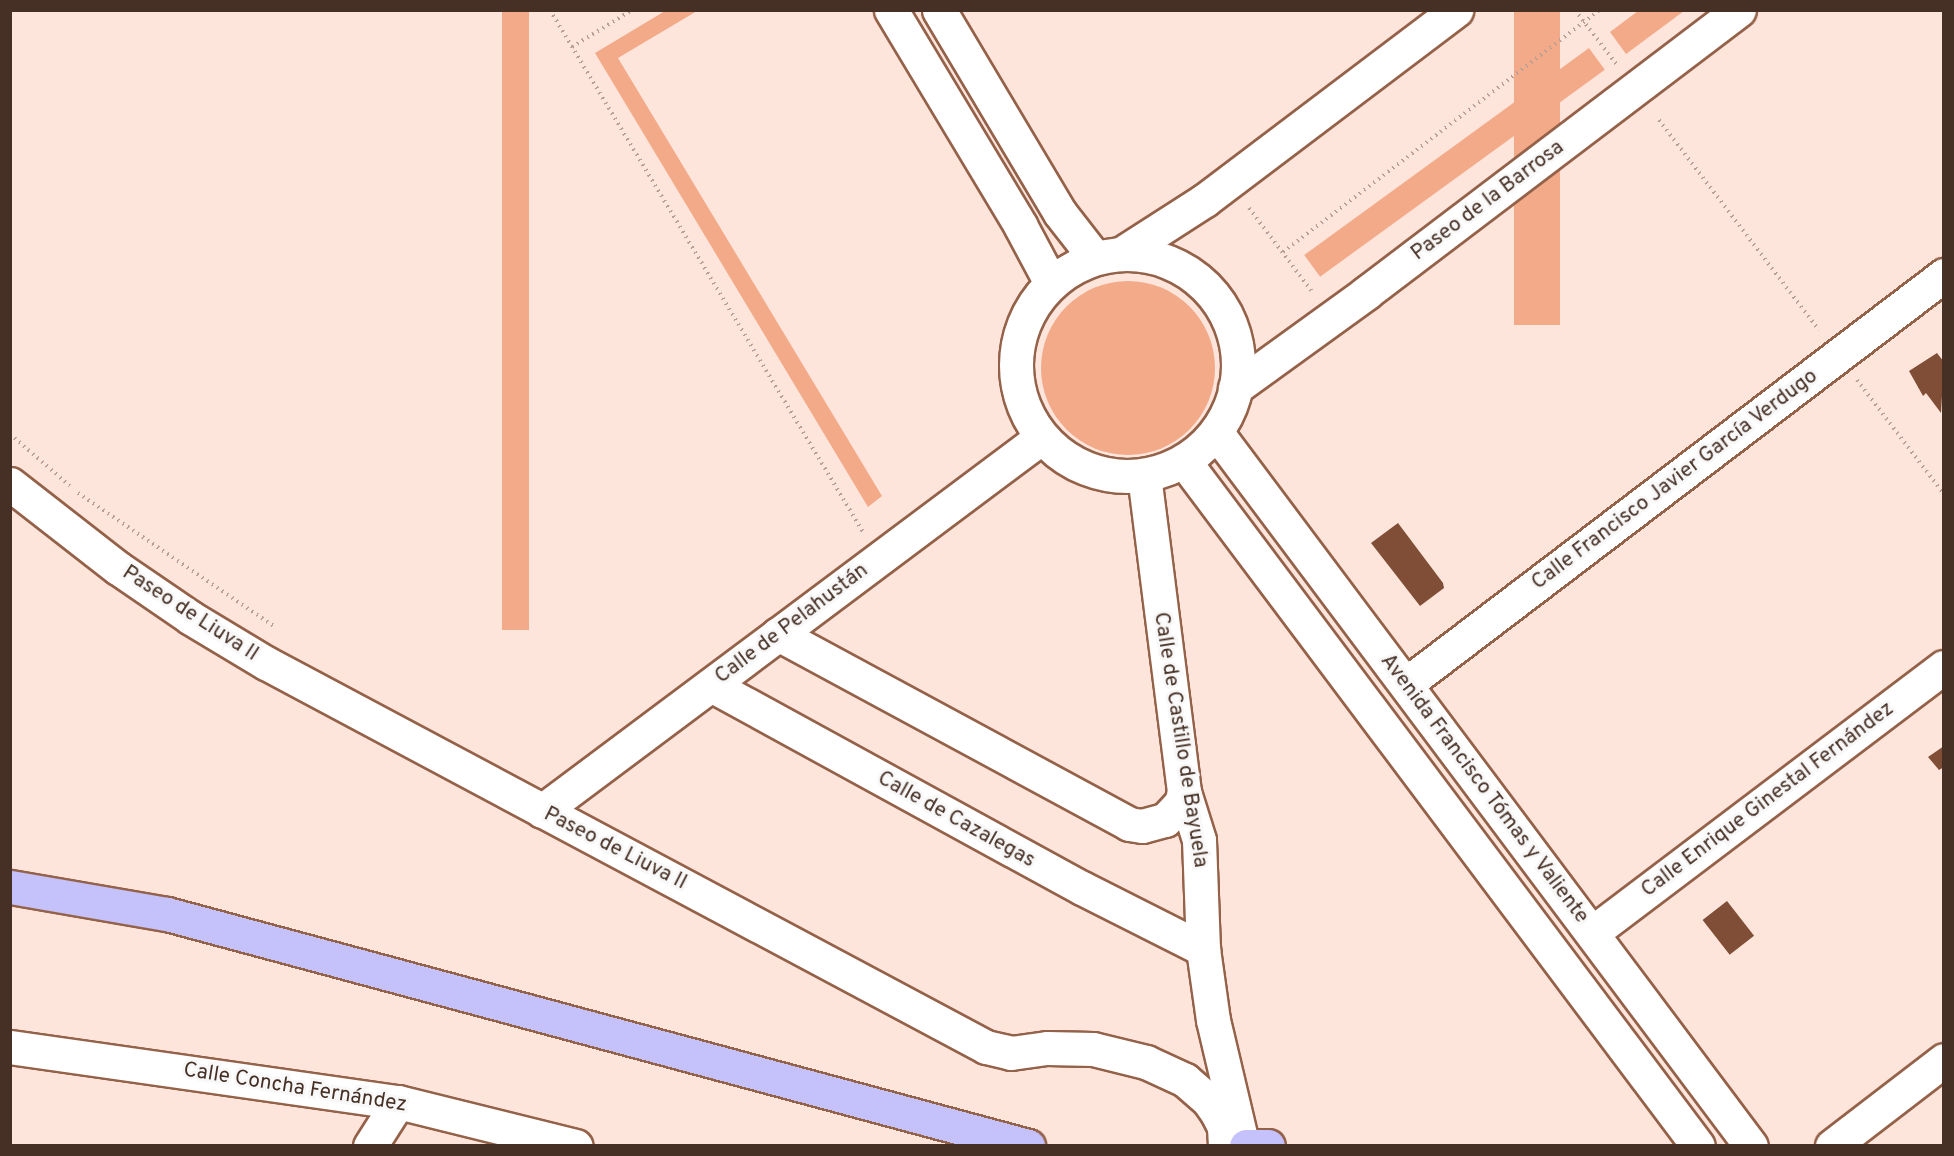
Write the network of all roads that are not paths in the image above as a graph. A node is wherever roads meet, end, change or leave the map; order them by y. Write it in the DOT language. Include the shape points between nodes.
graph roads {
  1 [pos="891,10"];
  2 [pos="939,10"];
  3 [pos="1456,10"];
  4 [pos="1739,10"];
  5 [pos="1108,256"];
  6 [pos="1944,275"];
  7 [pos="1051,283"];
  8 [pos="1235,388"];
  9 [pos="1216,432"];
  10 [pos="1042,437"];
  11 [pos="1184,461"];
  12 [pos="1144,476"];
  13 [pos="10,484"];
  14 [pos="778,634"];
  15 [pos="1944,667"];
  16 [pos="1406,684"];
  17 [pos="711,685"];
  18 [pos="1184,792"];
  19 [pos="542,811"];
  20 [pos="10,887"];
  21 [pos="1592,933"];
  22 [pos="1203,949"];
  23 [pos="10,1047"];
  24 [pos="1944,1060"];
  25 [pos="398,1102"];
  26 [pos="370,1146"];
  27 [pos="576,1146"];
  28 [pos="1028,1146"];
  29 [pos="1226,1146"];
  30 [pos="1244,1146"];
  31 [pos="1268,1146"];
  32 [pos="1698,1146"];
  33 [pos="1751,1146"];
  34 [pos="1832,1146"];
  1 -- 7 [label="street"];
  2 -- 5 [label="street" via="1060,213"];
  3 -- 5 [label="street" via="1205,200"];
  4 -- 8 [label="street, Paseo de la Barrosa"];
  5 -- 7 [label="street" via="1079,264"];
  5 -- 8 [label="street" via="1142,255 1170,263 1197,278 1223,309 1236,348"];
  6 -- 16 [label="street, Calle Francisco Javier García Verdugo"];
  7 -- 10 [label="street" via="1030,309 1016,358 1021,400"];
  8 -- 9 [label="street"];
  9 -- 11 [label="street"];
  9 -- 16 [label="street, Avenida Francisco Tómas y Valiente"];
  10 -- 12 [label="street" via="1062,456 1088,470 1115,476"];
  10 -- 14 [label="street, Calle de Pelahustán"];
  11 -- 12 [label="street"];
  11 -- 32 [label="street, Avenida Francisco Tómas y Valiente"];
  12 -- 18 [label="street, Calle de Castillo de Bayuela"];
  13 -- 19 [label="street, Paseo de Liuva II" via="118,568 191,618 266,663"];
  14 -- 17 [label="street, Calle de Pelahustán"];
  14 -- 18 [label="street" via="1129,824 1142,826 1165,820"];
  15 -- 21 [label="street, Calle Enrique Ginestal Fernández"];
  16 -- 21 [label="street, Avenida Francisco Tómas y Valiente"];
  17 -- 19 [label="street, Calle de Pelahustán"];
  17 -- 22 [label="street, Calle de Cazalegas" via="1082,888"];
  18 -- 22 [label="street, Calle de Castillo de Bayuela" via="1198,840"];
  19 -- 29 [label="street, Paseo de Liuva II" via="986,1047 1011,1053 1047,1048 1093,1049 1137,1059 1171,1073 1208,1100 1224,1127"];
  20 -- 28 [label="main road" via="167,914"];
  21 -- 33 [label="street, Avenida Francisco Tómas y Valiente"];
  22 -- 30 [label="street, Calle de Castillo de Bayuela" via="1213,1020"];
  23 -- 25 [label="street, Calle Concha Fernández"];
  24 -- 34 [label="street"];
  25 -- 26 [label="street"];
  25 -- 27 [label="street, Calle Concha Fernández"];
  30 -- 31 [label="main road"];
}
